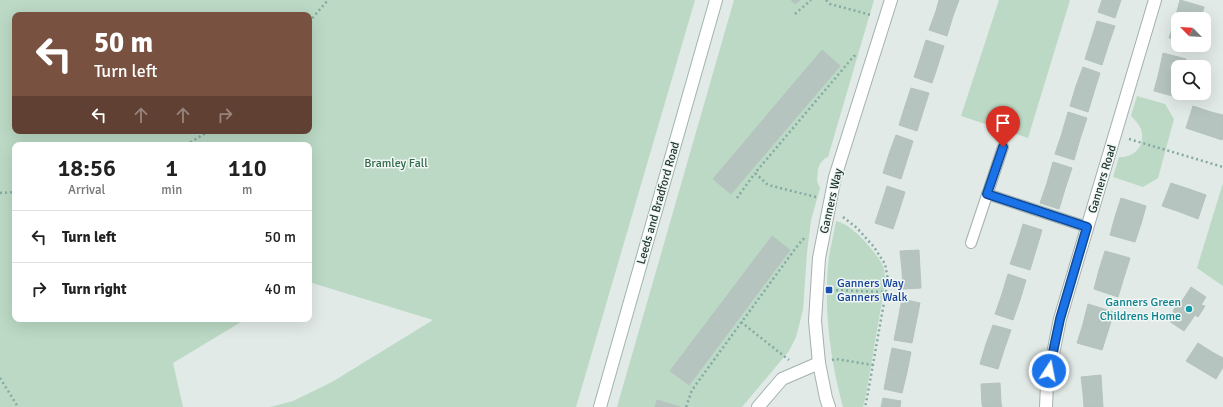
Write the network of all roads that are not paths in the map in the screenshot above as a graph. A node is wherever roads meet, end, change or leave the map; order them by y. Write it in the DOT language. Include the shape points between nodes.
graph roads {
  1 [pos="716,0"];
  2 [pos="891,0"];
  3 [pos="1154,0"];
  4 [pos="1003,147"];
  5 [pos="987,194"];
  6 [pos="1087,227"];
  7 [pos="971,243"];
  8 [pos="819,363"];
  9 [pos="600,407"];
  10 [pos="758,407"];
  11 [pos="829,407"];
  12 [pos="1046,407"];
  1 -- 9 [label="street, Leeds and Bradford Road"];
  2 -- 8 [label="street, Ganners Way" via="835,177 822,242 815,321"];
  3 -- 6 [label="street, Ganners Road"];
  4 -- 5 [label="lane"];
  5 -- 6 [label="lane"];
  5 -- 7 [label="lane"];
  6 -- 12 [label="street, Ganners Road" via="1060,319 1047,384"];
  8 -- 10 [label="street" via="782,379"];
  8 -- 11 [label="street, Ganners Way"];
}
